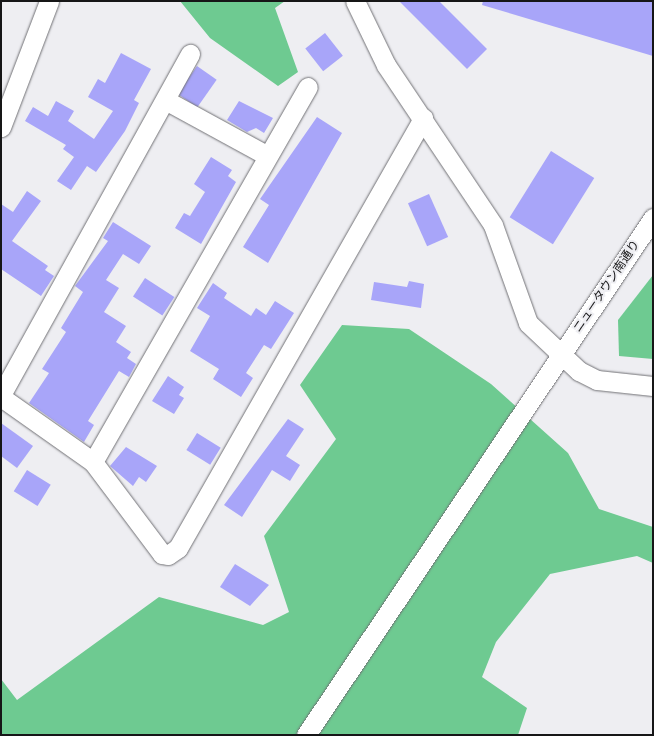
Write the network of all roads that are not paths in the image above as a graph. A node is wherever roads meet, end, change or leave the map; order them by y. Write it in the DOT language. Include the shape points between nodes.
graph roads {
  1 [pos="49,1"];
  2 [pos="355,1"];
  3 [pos="190,54"];
  4 [pos="308,87"];
  5 [pos="167,101"];
  6 [pos="423,118"];
  7 [pos="1,127"];
  8 [pos="266,156"];
  9 [pos="653,218"];
  10 [pos="560,355"];
  11 [pos="653,386"];
  12 [pos="1,396"];
  13 [pos="93,462"];
  14 [pos="306,735"];
  1 -- 7 [label="street"];
  2 -- 6 [label="street" via="386,64"];
  3 -- 5 [label="street"];
  4 -- 8 [label="street"];
  5 -- 8 [label="street"];
  5 -- 12 [label="street"];
  6 -- 10 [label="street" via="493,225 528,323"];
  6 -- 13 [label="street" via="178,548 162,554"];
  8 -- 13 [label="street"];
  9 -- 10 [label="street, ニュータウン南通り"];
  10 -- 11 [label="street" via="597,380"];
  10 -- 14 [label="street, ニュータウン南通り"];
  12 -- 13 [label="street"];
}
